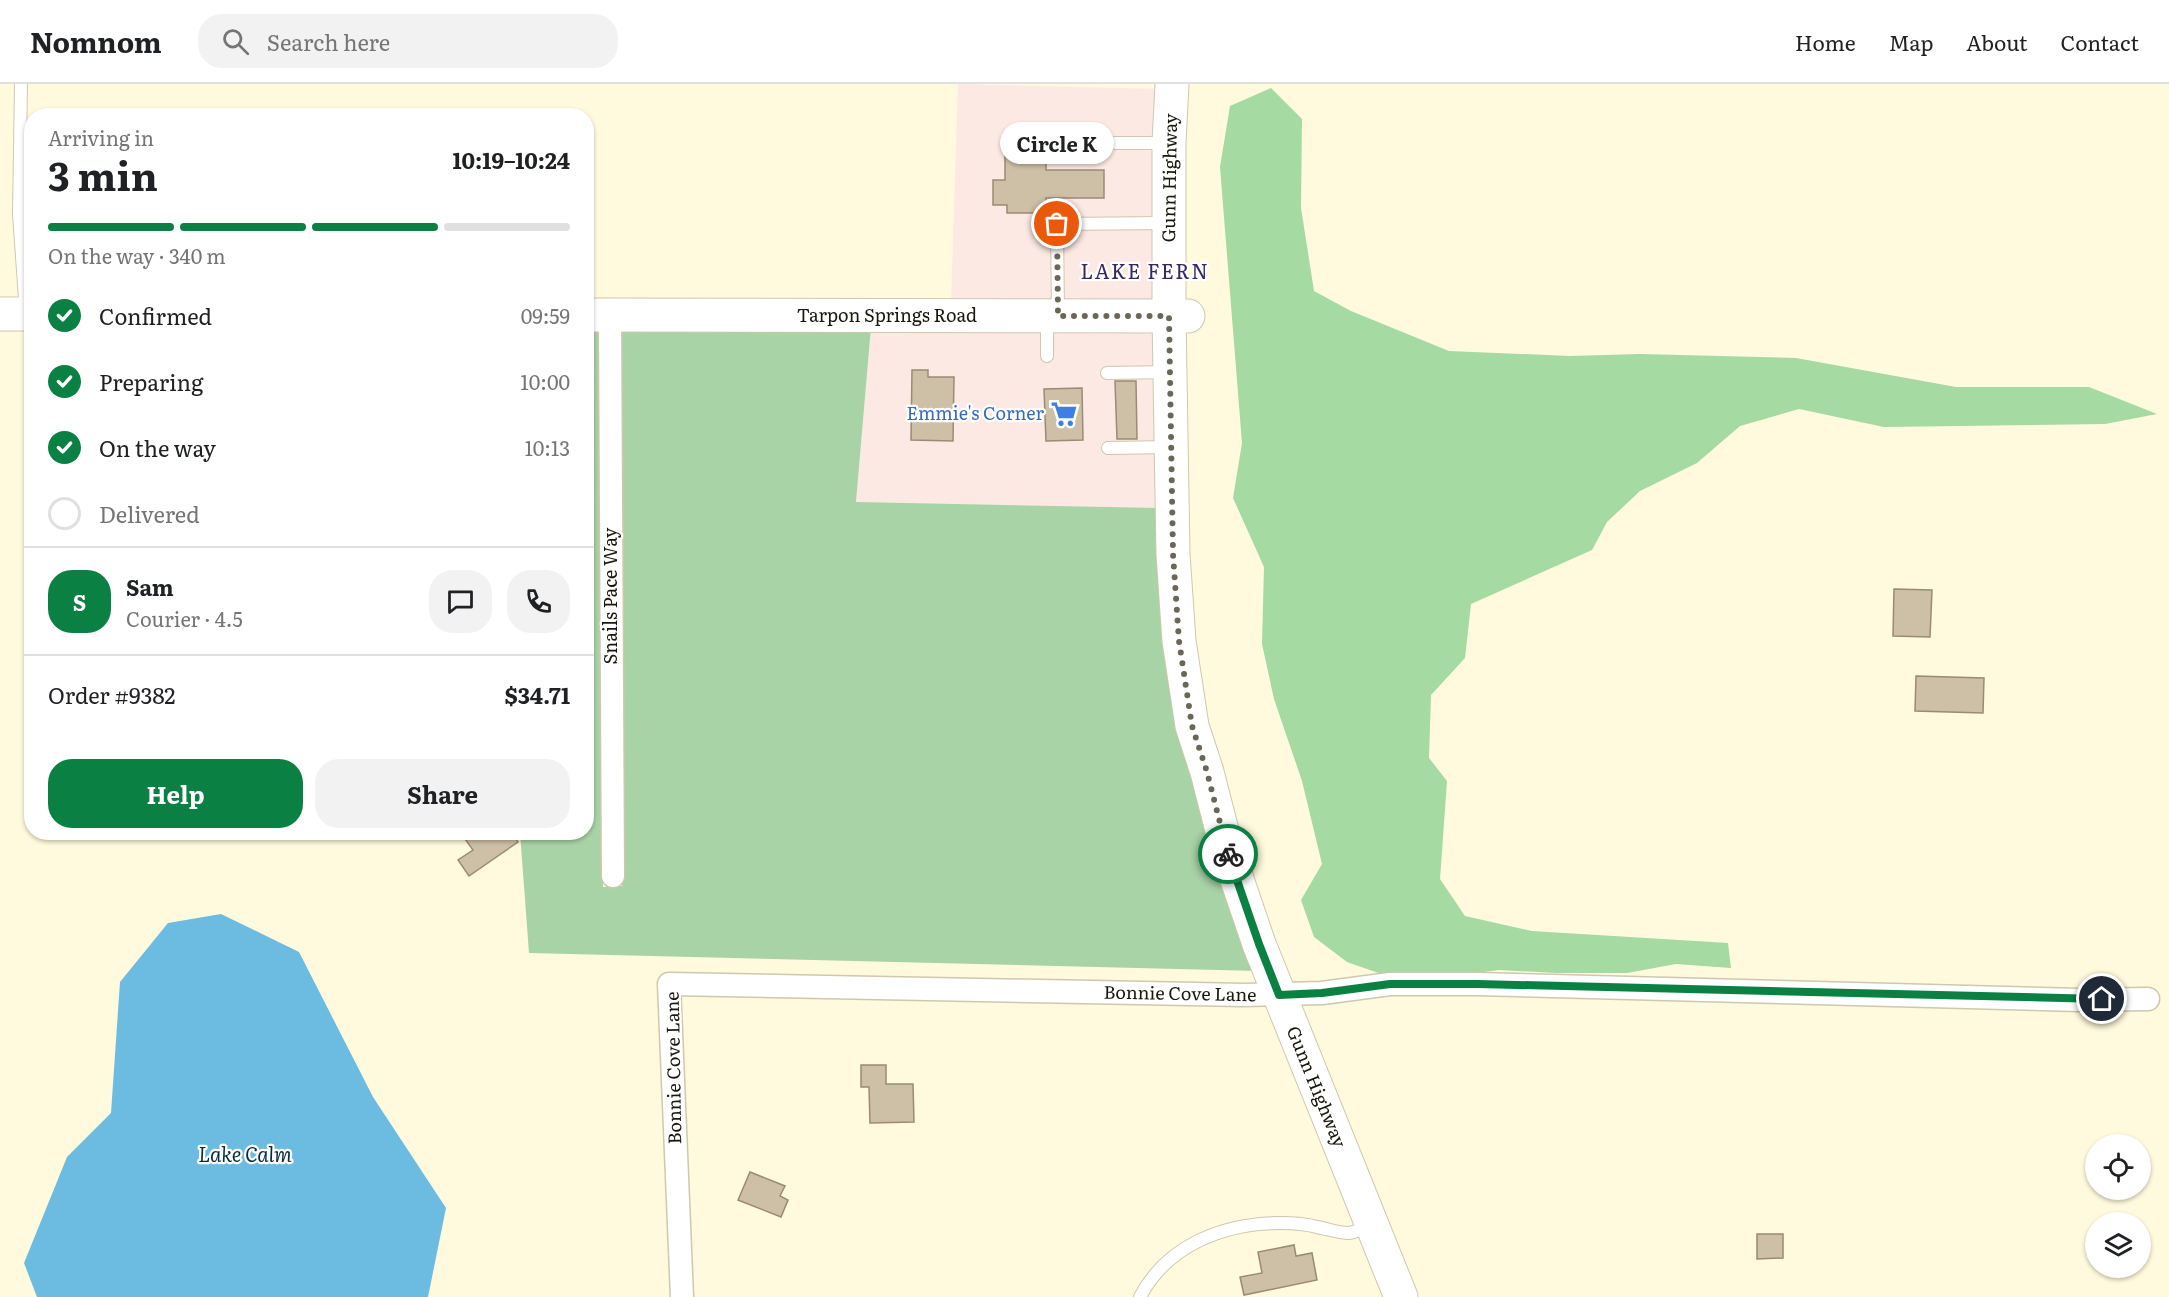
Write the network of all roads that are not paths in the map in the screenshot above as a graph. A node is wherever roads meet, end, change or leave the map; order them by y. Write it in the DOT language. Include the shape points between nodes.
graph roads {
  1 [pos="21,84"];
  2 [pos="1172,84"];
  3 [pos="1178,84"];
  4 [pos="1115,143"];
  5 [pos="1169,143"];
  6 [pos="1169,223"];
  7 [pos="19,314"];
  8 [pos="598,315"];
  9 [pos="1052,316"];
  10 [pos="1179,316"];
  11 [pos="1047,356"];
  12 [pos="1169,372"];
  13 [pos="1107,373"];
  14 [pos="1108,447"];
  15 [pos="1170,447"];
  16 [pos="1207,772"];
  17 [pos="613,876"];
  18 [pos="1279,995"];
  19 [pos="2148,999"];
  20 [pos="1372,1225"];
  21 [pos="682,1297"];
  22 [pos="1140,1297"];
  23 [pos="1401,1297"];
  1 -- 7 [label="lane"];
  2 -- 5 [label="main road, Gunn Highway"];
  3 -- 10 [label="main road, Gunn Highway" via="1183,143"];
  4 -- 5 [label="lane"];
  5 -- 6 [label="main road, Gunn Highway"];
  6 -- 9 [label="lane" via="1057,224"];
  6 -- 10 [label="main road, Gunn Highway"];
  8 -- 9 [label="main road, Tarpon Springs Road"];
  8 -- 17 [label="street, Snails Pace Way"];
  9 -- 10 [label="main road, Tarpon Springs Road"];
  9 -- 11 [label="lane"];
  10 -- 12 [label="main road, Gunn Highway"];
  10 -- 16 [label="main road, Gunn Highway" via="1196,658"];
  12 -- 13 [label="lane"];
  12 -- 15 [label="main road, Gunn Highway"];
  14 -- 15 [label="lane"];
  15 -- 16 [label="main road, Gunn Highway" via="1179,641 1192,726"];
  16 -- 18 [label="main road, Gunn Highway" via="1227,850"];
  18 -- 19 [label="street, Bonnie Cove Lane" via="1390,984 1478,984"];
  18 -- 20 [label="main road, Gunn Highway"];
  18 -- 21 [label="street, Bonnie Cove Lane" via="669,984"];
  20 -- 22 [label="lane" via="1350,1233 1280,1223 1237,1227 1198,1240 1167,1260"];
  20 -- 23 [label="main road, Gunn Highway"];
}
